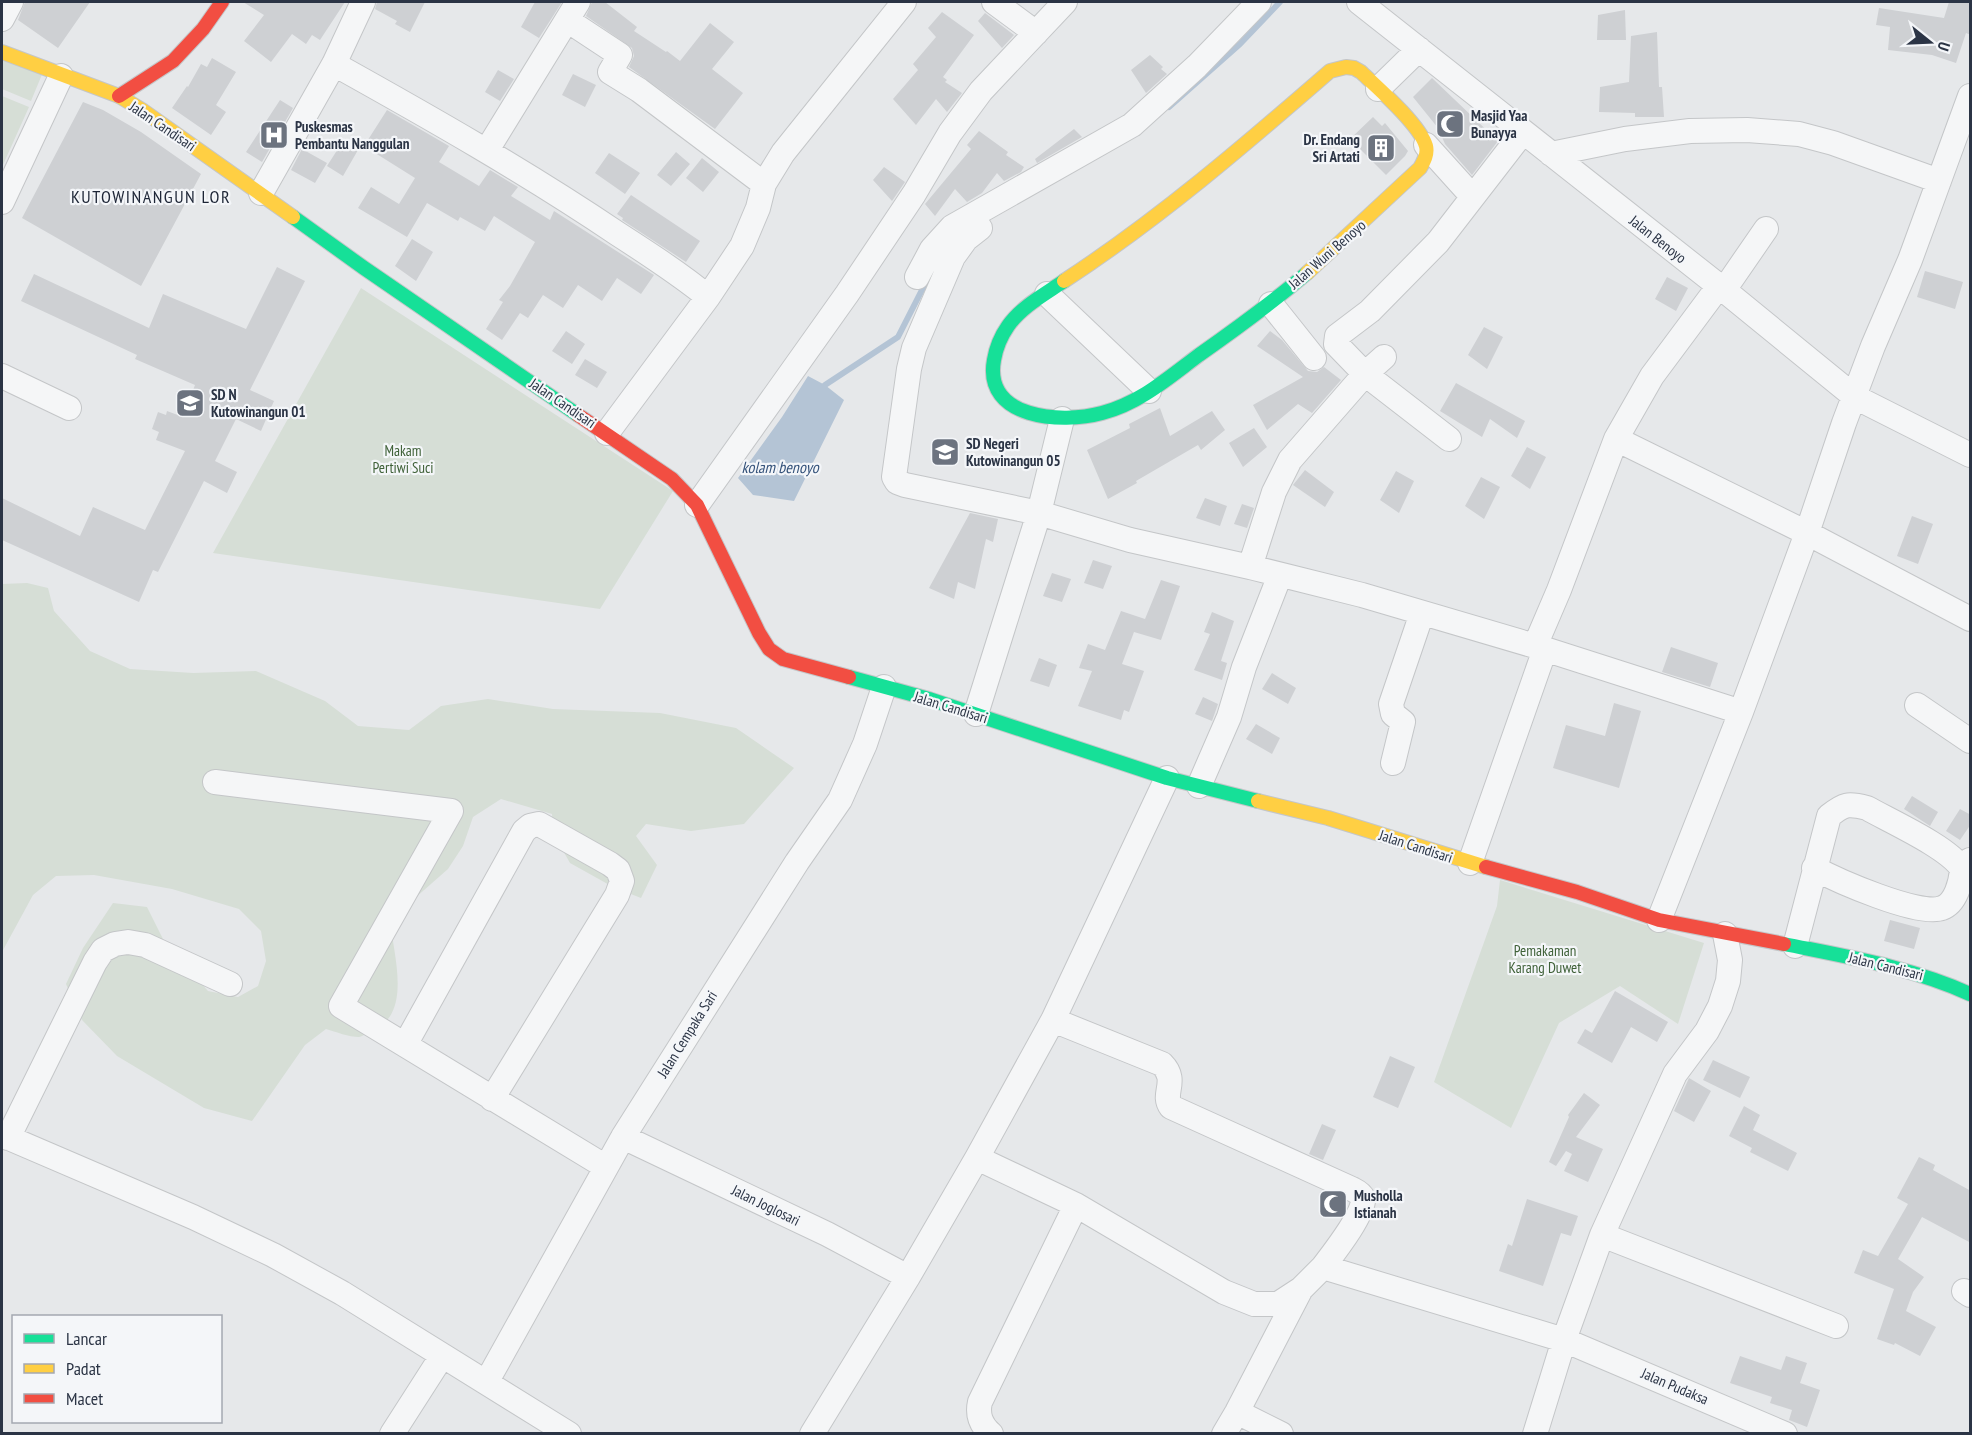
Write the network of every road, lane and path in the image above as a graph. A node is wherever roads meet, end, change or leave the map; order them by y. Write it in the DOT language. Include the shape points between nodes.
graph roads {
  1 [pos="11,2"];
  2 [pos="222,2"];
  3 [pos="363,2"];
  4 [pos="904,2"];
  5 [pos="994,2"];
  6 [pos="1065,2"];
  7 [pos="1259,2"];
  8 [pos="1366,3"];
  9 [pos="572,11"];
  10 [pos="2,19"];
  11 [pos="1035,33"];
  12 [pos="1419,49"];
  13 [pos="2,52"];
  14 [pos="334,64"];
  15 [pos="61,76"];
  16 [pos="1378,89"];
  17 [pos="119,96"];
  18 [pos="1971,96"];
  19 [pos="1523,132"];
  20 [pos="1426,145"];
  21 [pos="487,150"];
  22 [pos="1551,154"];
  23 [pos="1939,181"];
  24 [pos="764,184"];
  25 [pos="261,193"];
  26 [pos="1472,196"];
  27 [pos="2,202"];
  28 [pos="980,228"];
  29 [pos="1766,229"];
  30 [pos="944,250"];
  31 [pos="917,277"];
  32 [pos="1721,288"];
  33 [pos="1047,294"];
  34 [pos="708,297"];
  35 [pos="1270,304"];
  36 [pos="1384,357"];
  37 [pos="1314,358"];
  38 [pos="1365,374"];
  39 [pos="2,376"];
  40 [pos="1149,392"];
  41 [pos="1854,397"];
  42 [pos="69,408"];
  43 [pos="1062,419"];
  44 [pos="607,433"];
  45 [pos="1449,439"];
  46 [pos="1616,439"];
  47 [pos="1971,455"];
  48 [pos="697,505"];
  49 [pos="1039,513"];
  50 [pos="1807,533"];
  51 [pos="1250,567"];
  52 [pos="1280,575"];
  53 [pos="1422,613"];
  54 [pos="1971,619"];
  55 [pos="1540,648"];
  56 [pos="884,687"];
  57 [pos="1917,705"];
  58 [pos="1740,712"];
  59 [pos="976,714"];
  60 [pos="1971,741"];
  61 [pos="1393,763"];
  62 [pos="1167,778"];
  63 [pos="215,782"];
  64 [pos="1199,786"];
  65 [pos="1470,863"];
  66 [pos="1966,864"];
  67 [pos="1814,868"];
  68 [pos="1659,920"];
  69 [pos="1725,934"];
  70 [pos="1794,946"];
  71 [pos="230,984"];
  72 [pos="1971,994"];
  73 [pos="1053,1020"];
  74 [pos="405,1045"];
  75 [pos="492,1099"];
  76 [pos="5,1136"];
  77 [pos="622,1137"];
  78 [pos="977,1158"];
  79 [pos="606,1167"];
  80 [pos="1076,1205"];
  81 [pos="1602,1235"];
  82 [pos="1323,1267"];
  83 [pos="908,1276"];
  84 [pos="1301,1289"];
  85 [pos="1836,1326"];
  86 [pos="1564,1340"];
  87 [pos="442,1356"];
  88 [pos="487,1381"];
  89 [pos="1238,1412"];
  90 [pos="392,1434"];
  91 [pos="569,1434"];
  92 [pos="812,1434"];
  93 [pos="991,1434"];
  94 [pos="1224,1434"];
  95 [pos="1281,1434"];
  96 [pos="1535,1434"];
  97 [pos="1785,1434"];
  1 -- 10 [label="street"];
  2 -- 17 [label="street" via="173,61"];
  3 -- 14 [label="street"];
  4 -- 24 [label="street" via="783,153"];
  5 -- 11 [label="street"];
  6 -- 11 [label="street"];
  7 -- 30 [label="street" via="1132,125 952,227"];
  8 -- 12 [label="street, Jalan Benoyo"];
  9 -- 21 [label="street"];
  9 -- 24 [label="street" via="620,56 610,72"];
  11 -- 48 [label="street" via="981,91 950,133 853,285"];
  12 -- 16 [label="street"];
  12 -- 19 [label="street, Jalan Benoyo"];
  13 -- 15 [label="street, Jalan Candisari"];
  14 -- 21 [label="street"];
  14 -- 25 [label="street"];
  15 -- 17 [label="street, Jalan Candisari"];
  15 -- 27 [label="street"];
  16 -- 20 [label="street"];
  16 -- 33 [label="street, Jalan Wuni Benoyo" via="1354,68 1330,71 1207,178 1117,247"];
  17 -- 25 [label="street, Jalan Candisari"];
  18 -- 23 [label="street"];
  19 -- 22 [label="street, Jalan Benoyo"];
  19 -- 26 [label="street"];
  20 -- 26 [label="street"];
  20 -- 35 [label="street, Jalan Wuni Benoyo" via="1426,157 1420,168"];
  21 -- 34 [label="street" via="674,270"];
  22 -- 23 [label="street" via="1690,131 1747,130 1799,134 1833,143"];
  22 -- 32 [label="street, Jalan Benoyo"];
  23 -- 41 [label="street"];
  24 -- 34 [label="street" via="742,246"];
  25 -- 44 [label="street, Jalan Candisari"];
  26 -- 38 [label="street" via="1438,242 1401,281 1337,336 1336,344"];
  28 -- 30 [label="street"];
  29 -- 32 [label="street"];
  30 -- 31 [label="street"];
  30 -- 49 [label="street" via="911,358 894,479 905,485"];
  32 -- 41 [label="street, Jalan Benoyo"];
  32 -- 46 [label="street" via="1652,376"];
  33 -- 40 [label="street"];
  33 -- 43 [label="street, Jalan Wuni Benoyo" via="1010,323 992,367 995,389 1008,404"];
  34 -- 44 [label="street"];
  35 -- 37 [label="street"];
  35 -- 40 [label="street, Jalan Wuni Benoyo"];
  36 -- 38 [label="street"];
  38 -- 45 [label="street"];
  38 -- 51 [label="street" via="1290,460 1274,492"];
  39 -- 42 [label="street"];
  40 -- 43 [label="street, Jalan Wuni Benoyo" via="1125,406 1088,418"];
  41 -- 47 [label="street, Jalan Benoyo"];
  41 -- 50 [label="street"];
  43 -- 49 [label="street"];
  44 -- 48 [label="street, Jalan Candisari" via="672,479"];
  46 -- 50 [label="street"];
  46 -- 55 [label="street"];
  48 -- 56 [label="street, Jalan Candisari" via="769,649 783,659"];
  49 -- 51 [label="street" via="1130,540"];
  49 -- 59 [label="street"];
  50 -- 54 [label="street"];
  50 -- 58 [label="street"];
  51 -- 52 [label="street"];
  52 -- 53 [label="street"];
  52 -- 64 [label="street" via="1229,717"];
  53 -- 55 [label="street"];
  53 -- 61 [label="street" via="1391,707 1403,722"];
  55 -- 58 [label="street"];
  55 -- 65 [label="street"];
  56 -- 59 [label="street, Jalan Candisari"];
  56 -- 77 [label="street, Jalan Cempaka Sari" via="866,744 840,800"];
  57 -- 60 [label="street"];
  58 -- 68 [label="street"];
  59 -- 62 [label="street, Jalan Candisari"];
  62 -- 64 [label="street, Jalan Candisari"];
  62 -- 73 [label="street"];
  63 -- 74 [label="street" via="451,811 341,1006"];
  64 -- 65 [label="street, Jalan Candisari" via="1328,818"];
  65 -- 68 [label="street, Jalan Candisari" via="1577,892"];
  66 -- 67 [label="street" via="1954,896 1943,908 1931,910 1904,904"];
  66 -- 67 [label="street" via="1867,808 1853,804 1842,806 1829,816"];
  67 -- 70 [label="street"];
  68 -- 69 [label="street, Jalan Candisari"];
  69 -- 70 [label="street, Jalan Candisari"];
  69 -- 81 [label="street" via="1730,960 1720,1006 1676,1074"];
  70 -- 72 [label="street, Jalan Candisari" via="1886,964"];
  71 -- 76 [label="street" via="146,945 121,943 103,950"];
  73 -- 78 [label="street"];
  73 -- 82 [label="street" via="1162,1064 1171,1080 1167,1099 1171,1107 1360,1194 1363,1202 1358,1214"];
  74 -- 75 [label="street"];
  74 -- 75 [label="street" via="524,831 539,824 610,864 618,870 622,881 617,895"];
  75 -- 79 [label="street"];
  76 -- 87 [label="street" via="273,1255"];
  77 -- 79 [label="street, Jalan Cempaka Sari"];
  77 -- 83 [label="street, Jalan Joglosari"];
  78 -- 80 [label="street"];
  78 -- 83 [label="street"];
  79 -- 88 [label="street, Jalan Cempaka Sari"];
  80 -- 84 [label="street" via="1224,1292 1254,1304 1278,1304"];
  80 -- 93 [label="street" via="980,1402 979,1414"];
  81 -- 85 [label="street"];
  81 -- 86 [label="street"];
  82 -- 84 [label="street"];
  82 -- 86 [label="street, Jalan Pudaksa"];
  83 -- 92 [label="street"];
  84 -- 89 [label="street"];
  86 -- 96 [label="street"];
  86 -- 97 [label="street, Jalan Pudaksa"];
  87 -- 88 [label="street"];
  87 -- 90 [label="street"];
  88 -- 91 [label="street"];
  89 -- 94 [label="street"];
  89 -- 95 [label="street"];
}
